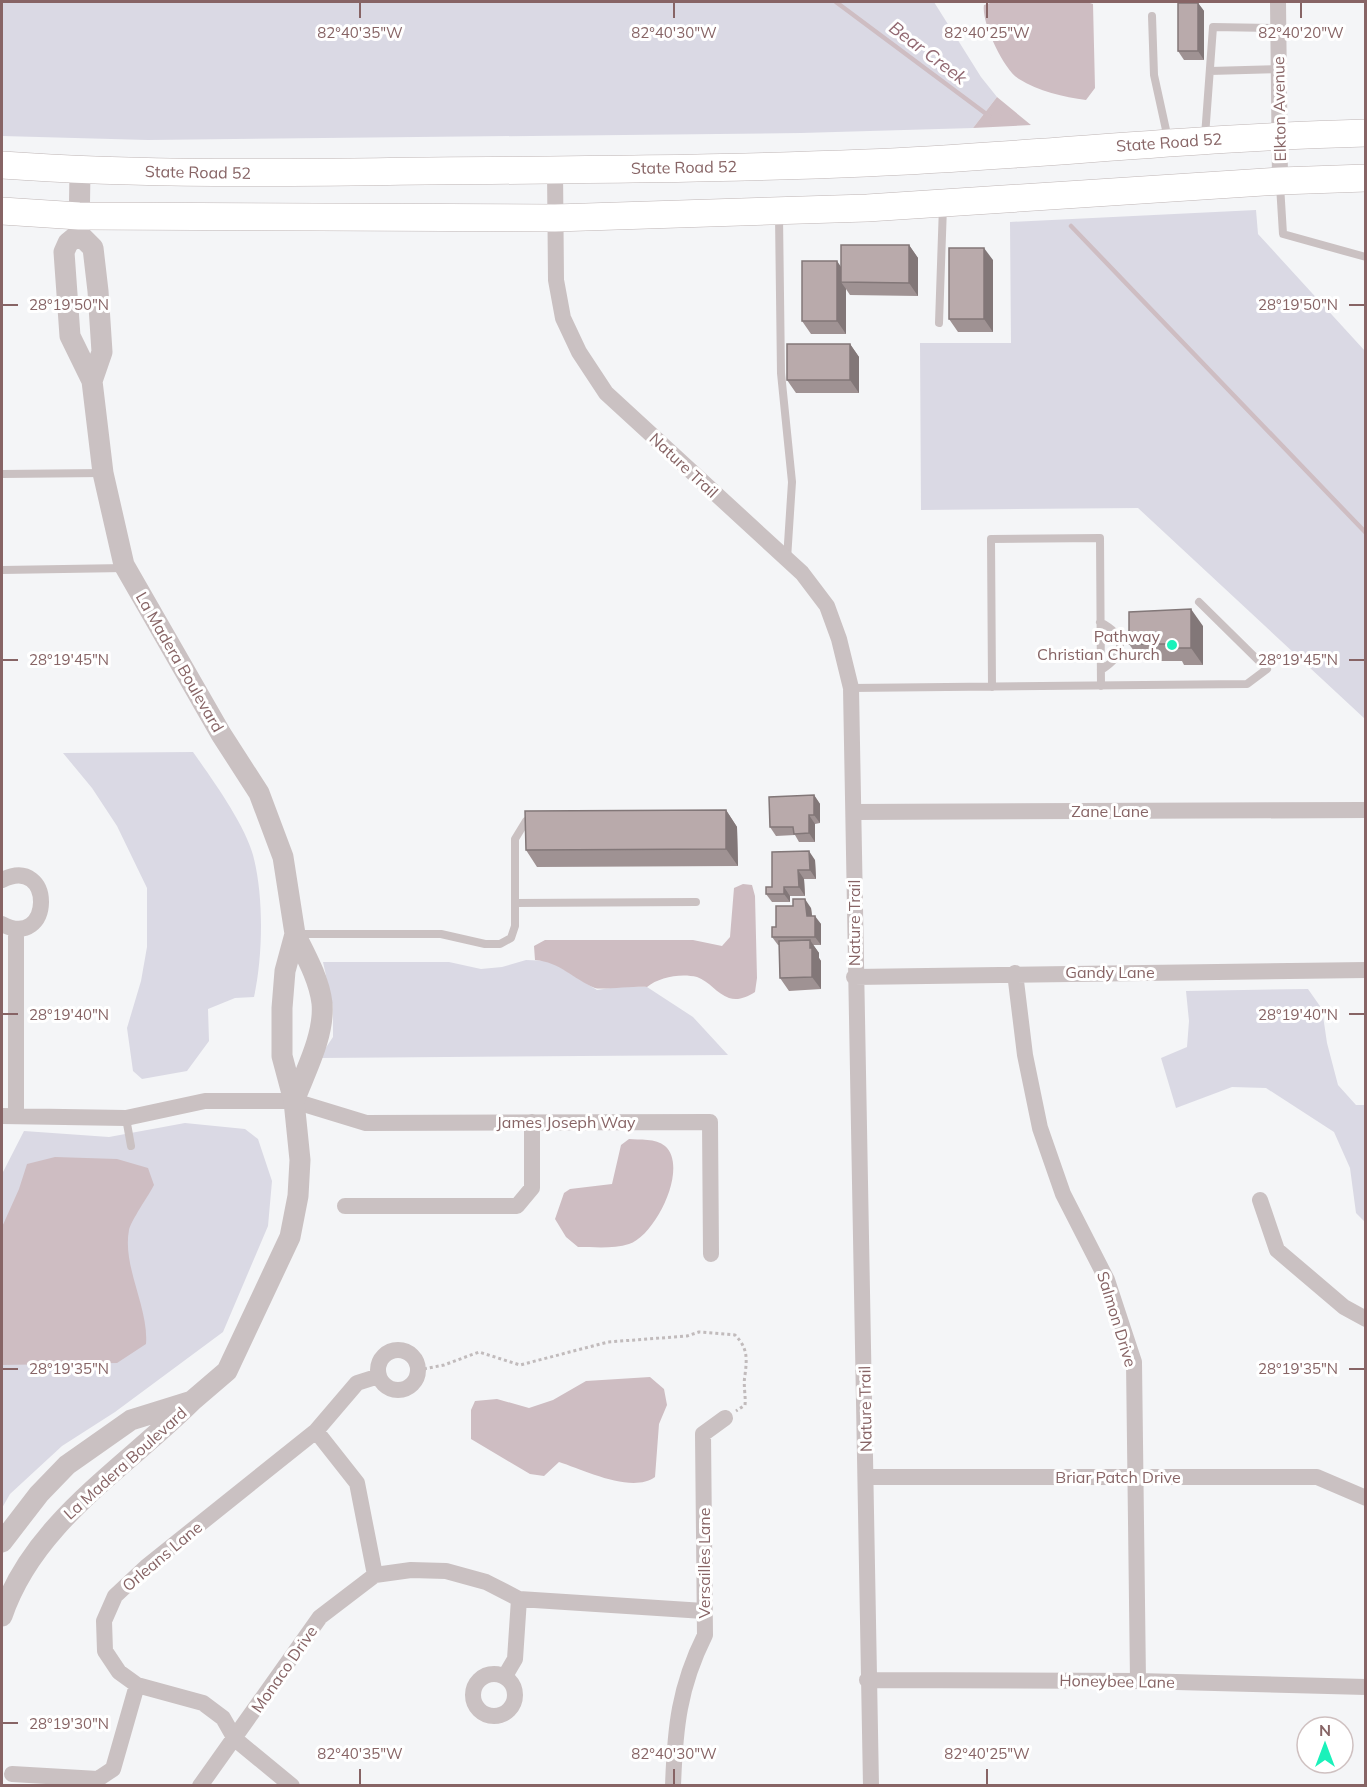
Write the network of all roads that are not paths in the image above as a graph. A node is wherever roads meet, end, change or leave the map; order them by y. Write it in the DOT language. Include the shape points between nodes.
graph roads {
  1 [pos="1278,2"];
  2 [pos="1152,16"];
  3 [pos="1278,28"];
  4 [pos="1279,69"];
  5 [pos="1210,71"];
  6 [pos="1365,133"];
  7 [pos="1279,135"];
  8 [pos="1205,140"];
  9 [pos="1169,142"];
  10 [pos="2,165"];
  11 [pos="555,170"];
  12 [pos="80,171"];
  13 [pos="1365,178"];
  14 [pos="1280,181"];
  15 [pos="943,203"];
  16 [pos="779,210"];
  17 [pos="2,211"];
  18 [pos="555,218"];
  19 [pos="79,225"];
  20 [pos="1365,257"];
  21 [pos="939,323"];
  22 [pos="92,381"];
  23 [pos="103,473"];
  24 [pos="2,474"];
  25 [pos="787,559"];
  26 [pos="125,568"];
  27 [pos="2,570"];
  28 [pos="1199,602"];
  29 [pos="1100,622"];
  30 [pos="1101,670"];
  31 [pos="1101,686"];
  32 [pos="992,687"];
  33 [pos="850,688"];
  34 [pos="1365,810"];
  35 [pos="854,812"];
  36 [pos="546,815"];
  37 [pos="2,880"];
  38 [pos="696,902"];
  39 [pos="515,903"];
  40 [pos="9,926"];
  41 [pos="295,934"];
  42 [pos="1365,970"];
  43 [pos="1015,973"];
  44 [pos="854,977"];
  45 [pos="294,1101"];
  46 [pos="9,1116"];
  47 [pos="126,1118"];
  48 [pos="532,1122"];
  49 [pos="131,1146"];
  50 [pos="1260,1200"];
  51 [pos="345,1206"];
  52 [pos="711,1254"];
  53 [pos="1365,1319"];
  54 [pos="379,1376"];
  55 [pos="192,1401"];
  56 [pos="725,1418"];
  57 [pos="316,1431"];
  58 [pos="866,1477"];
  59 [pos="1135,1478"];
  60 [pos="1365,1498"];
  61 [pos="2,1542"];
  62 [pos="375,1575"];
  63 [pos="519,1599"];
  64 [pos="704,1611"];
  65 [pos="2,1616"];
  66 [pos="505,1676"];
  67 [pos="867,1680"];
  68 [pos="1138,1680"];
  69 [pos="137,1685"];
  70 [pos="1365,1687"];
  71 [pos="235,1739"];
  72 [pos="12,1774"];
  73 [pos="200,1785"];
  74 [pos="292,1785"];
  75 [pos="673,1785"];
  76 [pos="871,1785"];
  1 -- 3 [label="street, Elkton Avenue"];
  2 -- 9 [label="lane" via="1154,75"];
  3 -- 4 [label="street, Elkton Avenue"];
  3 -- 5 [label="lane" via="1213,27"];
  4 -- 5 [label="lane"];
  4 -- 7 [label="street, Elkton Avenue"];
  5 -- 8 [label="lane"];
  6 -- 7 [label="main road, State Road 52"];
  7 -- 8 [label="main road, State Road 52"];
  7 -- 14 [label="street, Elkton Avenue"];
  8 -- 9 [label="main road, State Road 52"];
  9 -- 11 [label="main road, State Road 52" via="866,163"];
  10 -- 12 [label="main road, State Road 52"];
  11 -- 12 [label="main road, State Road 52"];
  11 -- 18 [label="street, Nature Trail"];
  12 -- 19 [label="street"];
  13 -- 14 [label="main road"];
  14 -- 15 [label="main road"];
  14 -- 20 [label="lane" via="1283,234"];
  15 -- 16 [label="main road"];
  15 -- 21 [label="lane"];
  16 -- 18 [label="main road"];
  16 -- 25 [label="lane" via="781,374 792,482"];
  17 -- 19 [label="main road"];
  18 -- 19 [label="main road"];
  18 -- 25 [label="street, Nature Trail" via="556,279 563,318 606,393"];
  19 -- 22 [label="street, La Madera Boulevard" via="93,248 98,291 102,352"];
  19 -- 22 [label="street, La Madera Boulevard" via="64,252 70,336"];
  22 -- 23 [label="street, La Madera Boulevard"];
  23 -- 24 [label="lane"];
  23 -- 26 [label="street, La Madera Boulevard"];
  25 -- 33 [label="street, Nature Trail" via="827,606"];
  26 -- 27 [label="lane"];
  26 -- 41 [label="street, La Madera Boulevard" via="220,734 259,793 283,857"];
  28 -- 31 [label="lane" via="1267,669 1247,684"];
  29 -- 30 [label="lane"];
  29 -- 30 [label="lane" via="1114,629 1119,637 1114,662"];
  29 -- 32 [label="lane" via="1100,538 991,539"];
  30 -- 31 [label="lane"];
  31 -- 32 [label="lane"];
  32 -- 33 [label="lane"];
  33 -- 35 [label="street, Nature Trail"];
  34 -- 35 [label="street, Zane Lane"];
  35 -- 44 [label="street, Nature Trail"];
  36 -- 39 [label="lane" via="526,822 515,839"];
  37 -- 40 [label="street" via="16,875 25,877 33,882 42,898 39,915 33,922"];
  38 -- 39 [label="lane"];
  39 -- 41 [label="lane" via="511,938 500,944 441,934"];
  40 -- 46 [label="street"];
  41 -- 45 [label="street, La Madera Boulevard" via="285,971 282,1008 282,1056"];
  41 -- 45 [label="street, La Madera Boulevard" via="315,974 322,1004 317,1036"];
  42 -- 43 [label="street, Gandy Lane"];
  43 -- 44 [label="street, Gandy Lane"];
  43 -- 59 [label="street, Salmon Drive" via="1025,1055 1041,1128 1063,1194 1107,1280 1134,1362"];
  44 -- 58 [label="street, Nature Trail"];
  45 -- 47 [label="street, James Joseph Way" via="205,1101"];
  45 -- 48 [label="street, James Joseph Way" via="366,1123"];
  45 -- 55 [label="street, La Madera Boulevard" via="300,1161 290,1237 227,1371"];
  46 -- 47 [label="street, James Joseph Way"];
  47 -- 49 [label="lane"];
  48 -- 51 [label="street" via="532,1188 517,1206"];
  48 -- 52 [label="street, James Joseph Way" via="710,1122"];
  50 -- 53 [label="street" via="1277,1250"];
  54 -- 54 [label="street" via="386,1386 404,1389 414,1381 417,1370 413,1358 395,1350 383,1357"];
  54 -- 57 [label="street, Orleans Lane" via="357,1383"];
  55 -- 61 [label="street, La Madera Boulevard" via="131,1420 67,1465"];
  55 -- 65 [label="street, La Madera Boulevard" via="72,1509 10,1590"];
  56 -- 64 [label="street, Versailles Lane" via="704,1434"];
  57 -- 62 [label="street" via="357,1483"];
  57 -- 69 [label="street, Orleans Lane" via="115,1596 104,1621 105,1651 119,1672"];
  58 -- 59 [label="street, Briar Patch Drive"];
  58 -- 67 [label="street, Nature Trail"];
  59 -- 60 [label="street, Briar Patch Drive" via="1317,1477"];
  59 -- 68 [label="street, Salmon Drive"];
  62 -- 63 [label="street, Monaco Drive" via="411,1570 446,1572 486,1582"];
  62 -- 71 [label="street, Monaco Drive" via="320,1617"];
  63 -- 64 [label="street, Monaco Drive"];
  63 -- 66 [label="street" via="515,1659"];
  64 -- 75 [label="street, Versailles Lane" via="705,1635 681,1695"];
  67 -- 68 [label="street, Honeybee Lane"];
  67 -- 76 [label="street, Nature Trail"];
  68 -- 70 [label="street, Honeybee Lane"];
  69 -- 71 [label="street, Orleans Lane" via="203,1703 223,1718"];
  69 -- 72 [label="street" via="113,1769 98,1779"];
  71 -- 73 [label="street, Monaco Drive"];
  71 -- 74 [label="street, Orleans Lane"];
}
